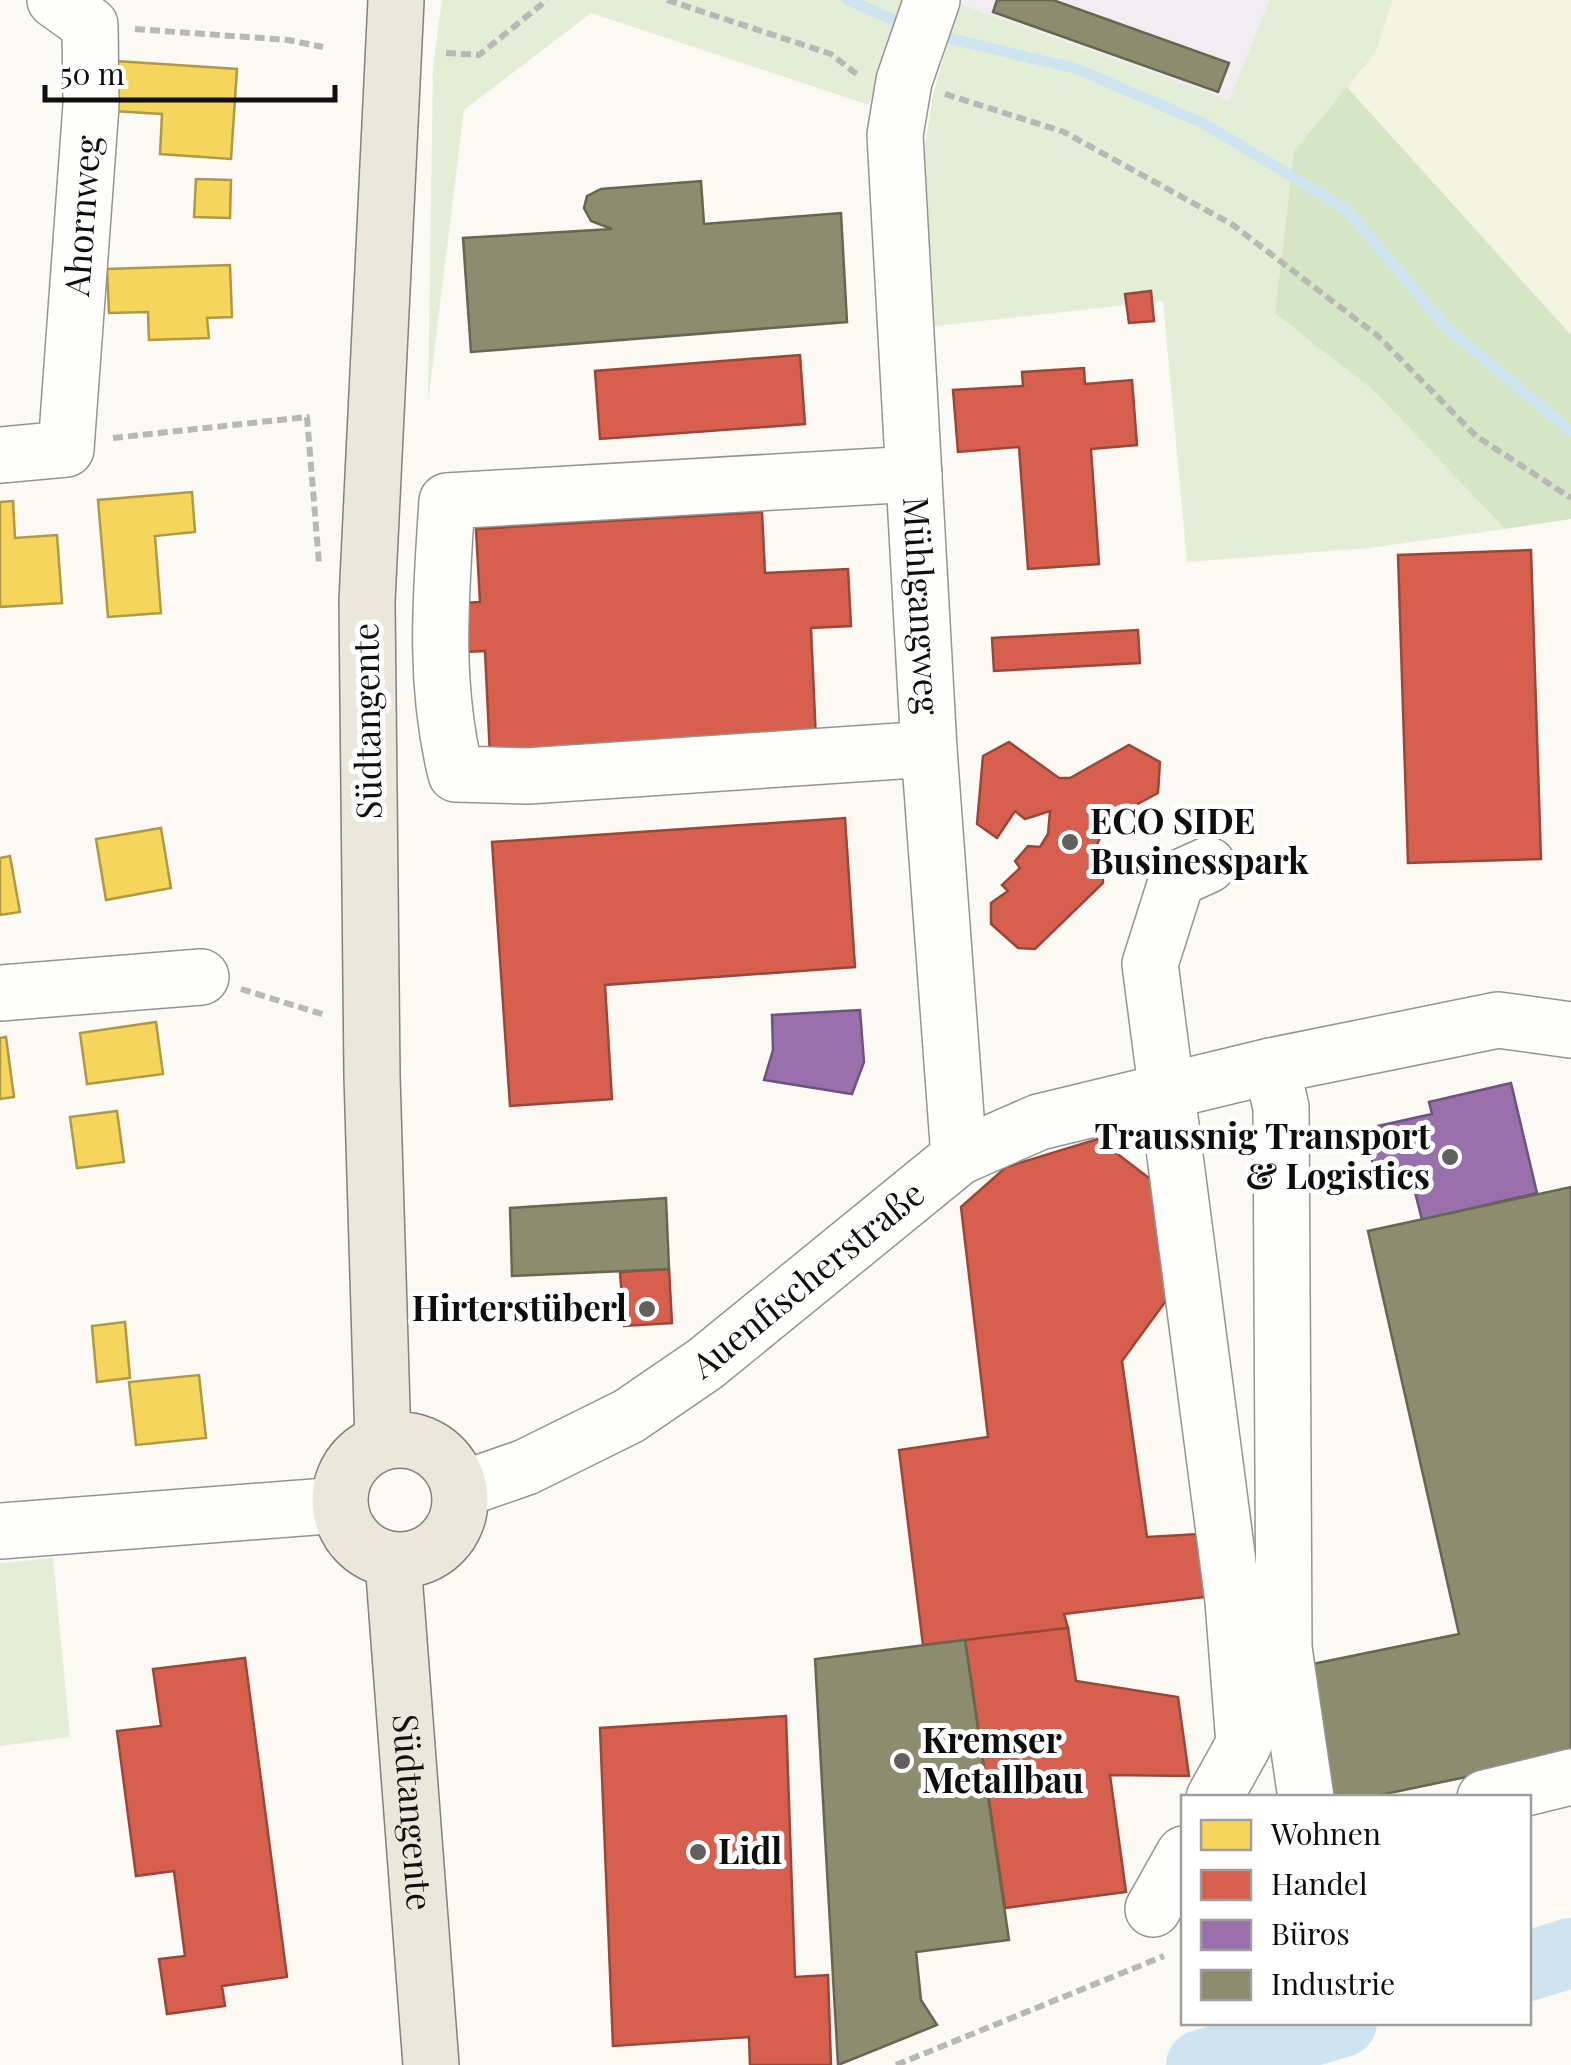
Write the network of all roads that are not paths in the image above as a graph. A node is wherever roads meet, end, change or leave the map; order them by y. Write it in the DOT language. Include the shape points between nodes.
graph roads {
  1 [pos="396,0"];
  2 [pos="72,13"];
  3 [pos="915,51"];
  4 [pos="0,455"];
  5 [pos="914,474"];
  6 [pos="929,749"];
  7 [pos="1208,865"];
  8 [pos="201,977"];
  9 [pos="0,992"];
  10 [pos="1571,1030"];
  11 [pos="1272,1066"];
  12 [pos="1166,1091"];
  13 [pos="959,1157"];
  14 [pos="383,1442"];
  15 [pos="460,1490"];
  16 [pos="340,1505"];
  17 [pos="0,1531"];
  18 [pos="392,1561"];
  19 [pos="1571,1777"];
  20 [pos="1216,1795"];
  21 [pos="1306,1795"];
  22 [pos="1497,1795"];
  23 [pos="1181,1863"];
  24 [pos="1159,1932"];
  25 [pos="431,2065"];
  1 -- 14 [label="main road, Südtangente" via="367,601"];
  2 -- 4 [label="street, Ahornweg" via="91,104 66,449"];
  3 -- 5 [label="street, Mühlgangweg" via="895,135"];
  5 -- 6 [label="street, Mühlgangweg"];
  5 -- 6 [label="street" via="447,501 438,638 442,718 456,774 584,773"];
  6 -- 13 [label="street, Mühlgangweg"];
  7 -- 12 [label="street" via="1178,879 1150,964"];
  8 -- 9 [label="street"];
  10 -- 11 [label="street, Auenfischerstraße" via="1498,1020"];
  11 -- 12 [label="street, Auenfischerstraße"];
  11 -- 21 [label="street" via="1282,1108 1284,1648"];
  12 -- 13 [label="street, Auenfischerstraße" via="1039,1122"];
  12 -- 20 [label="street" via="1234,1601 1244,1744"];
  13 -- 15 [label="street, Auenfischerstraße" via="705,1364 629,1416 526,1467"];
  14 -- 15 [label="main road" via="423,1444 441,1455"];
  14 -- 16 [label="main road" via="350,1466"];
  15 -- 18 [label="main road" via="454,1528 443,1544 427,1555"];
  16 -- 17 [label="street"];
  16 -- 18 [label="main road" via="350,1536"];
  18 -- 25 [label="main road, Südtangente"];
  19 -- 22 [label="street"];
  23 -- 24 [label="street"];
}
